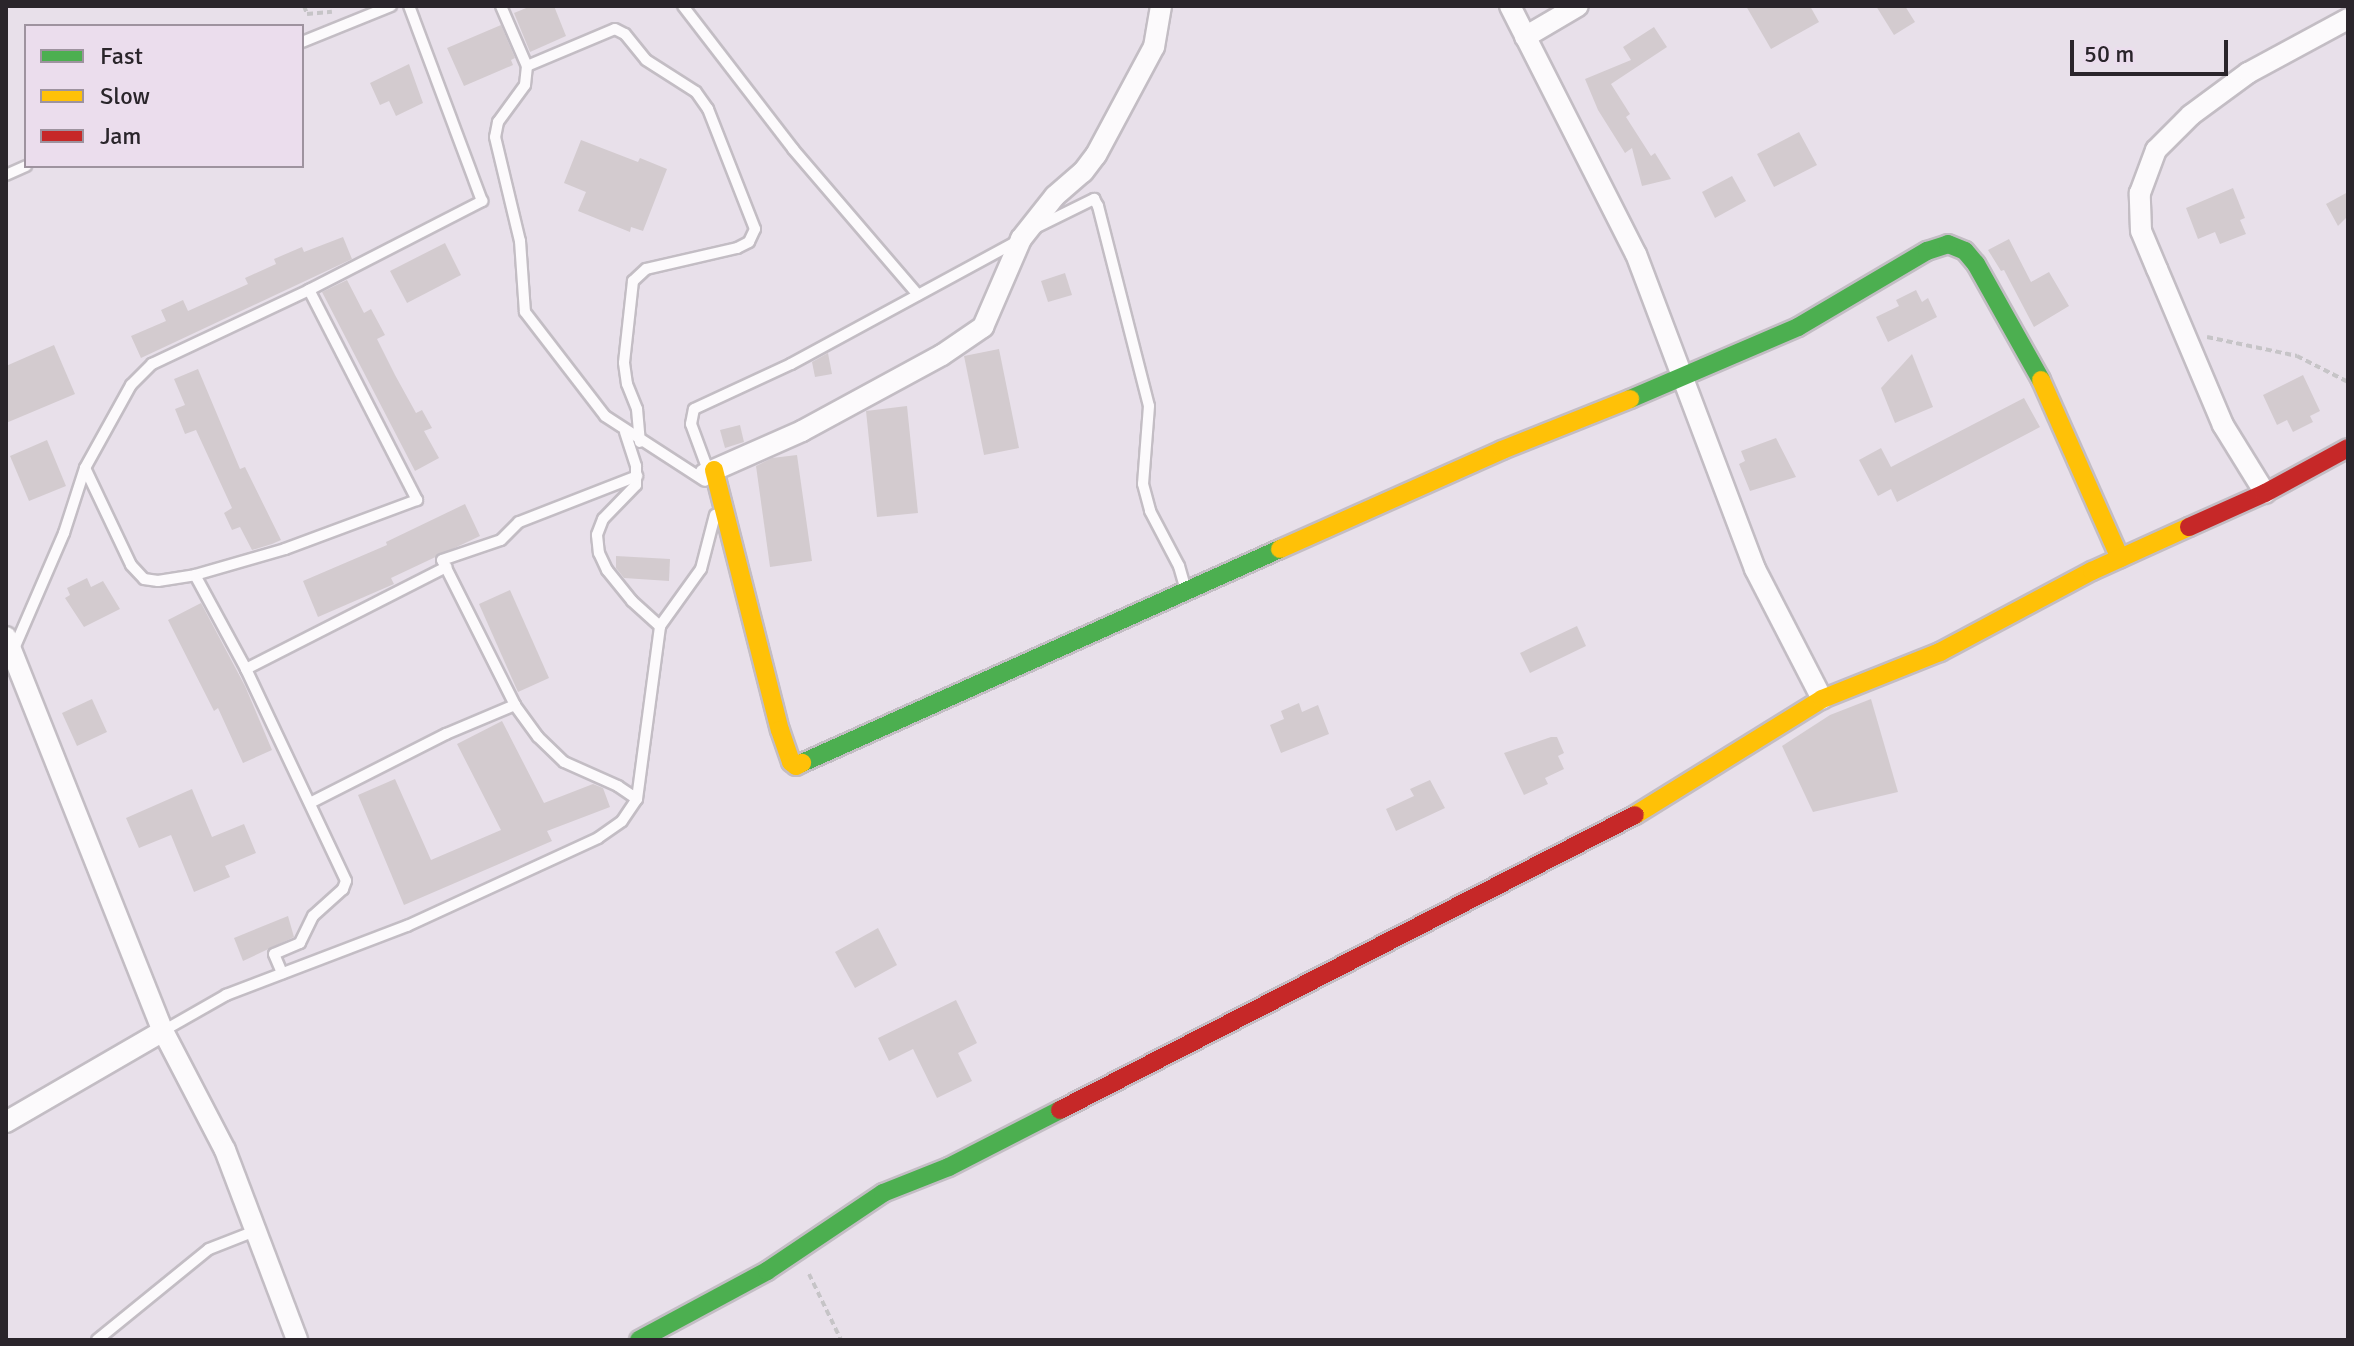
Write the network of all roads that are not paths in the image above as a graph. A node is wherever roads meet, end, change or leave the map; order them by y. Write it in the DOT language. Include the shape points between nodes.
graph roads {
  1 [pos="391,6"];
  2 [pos="409,6"];
  3 [pos="501,6"];
  4 [pos="683,6"];
  5 [pos="1161,6"];
  6 [pos="1510,6"];
  7 [pos="1578,6"];
  8 [pos="2348,19"];
  9 [pos="1525,37"];
  10 [pos="304,41"];
  11 [pos="527,66"];
  12 [pos="1025,235"];
  13 [pos="309,290"];
  14 [pos="918,295"];
  15 [pos="1685,378"];
  16 [pos="625,431"];
  17 [pos="640,442"];
  18 [pos="2348,448"];
  19 [pos="85,468"];
  20 [pos="708,472"];
  21 [pos="637,476"];
  22 [pos="2265,493"];
  23 [pos="2120,558"];
  24 [pos="446,567"];
  25 [pos="195,575"];
  26 [pos="1187,592"];
  27 [pos="660,626"];
  28 [pos="9,645"];
  29 [pos="246,669"];
  30 [pos="1822,699"];
  31 [pos="515,705"];
  32 [pos="637,799"];
  33 [pos="310,803"];
  34 [pos="282,973"];
  35 [pos="163,1031"];
  36 [pos="6,1122"];
  37 [pos="255,1231"];
  38 [pos="97,1340"];
  39 [pos="297,1340"];
  40 [pos="639,1340"];
  1 -- 10 [label="lane"];
  2 -- 13 [label="lane" via="482,201"];
  3 -- 11 [label="lane"];
  4 -- 14 [label="lane" via="793,149"];
  5 -- 12 [label="street" via="1154,47 1096,155"];
  6 -- 9 [label="street"];
  7 -- 9 [label="street"];
  8 -- 22 [label="street" via="2248,73 2191,115 2156,150 2140,193 2141,231 2223,425"];
  9 -- 15 [label="street" via="1636,254"];
  11 -- 16 [label="lane" via="525,85 498,122 495,137 520,241 525,312 605,416"];
  11 -- 17 [label="lane" via="615,29 625,34 646,60 696,92 708,109 755,229 749,242 737,248 646,269 633,281 624,363"];
  12 -- 14 [label="lane"];
  12 -- 20 [label="street" via="990,316 971,337 802,431"];
  12 -- 26 [label="lane" via="1094,199 1098,206 1149,406 1143,484"];
  13 -- 19 [label="lane" via="152,364 131,385"];
  13 -- 25 [label="lane" via="417,500 285,549"];
  14 -- 20 [label="lane" via="694,409 691,424"];
  15 -- 23 [label="street" via="1798,327 1927,251 1948,244 1965,251 2017,333"];
  15 -- 26 [label="street" via="1502,450"];
  15 -- 30 [label="street" via="1755,569"];
  16 -- 17 [label="lane"];
  16 -- 21 [label="lane"];
  17 -- 20 [label="lane"];
  18 -- 22 [label="street"];
  19 -- 25 [label="lane" via="120,547 144,579"];
  19 -- 28 [label="lane" via="64,533"];
  20 -- 26 [label="street" via="780,730 795,766"];
  20 -- 27 [label="lane" via="715,517 708,552"];
  21 -- 24 [label="lane" via="519,522 501,540 442,560"];
  21 -- 27 [label="lane" via="634,490 603,519 597,535 599,553 632,601"];
  22 -- 23 [label="street"];
  23 -- 30 [label="street" via="1940,652"];
  24 -- 29 [label="lane"];
  24 -- 31 [label="lane"];
  25 -- 29 [label="lane"];
  27 -- 32 [label="lane"];
  28 -- 35 [label="street"];
  29 -- 33 [label="lane"];
  30 -- 40 [label="street" via="1655,805 949,1167 883,1193 795,1252"];
  31 -- 32 [label="lane" via="564,762"];
  31 -- 33 [label="lane"];
  32 -- 34 [label="lane" via="622,821 598,838 407,926"];
  33 -- 34 [label="lane" via="346,885 313,916 300,943 274,954"];
  34 -- 35 [label="lane" via="226,995"];
  35 -- 36 [label="street"];
  35 -- 37 [label="street" via="225,1150"];
  37 -- 38 [label="lane" via="209,1249"];
  37 -- 39 [label="street"];
}
